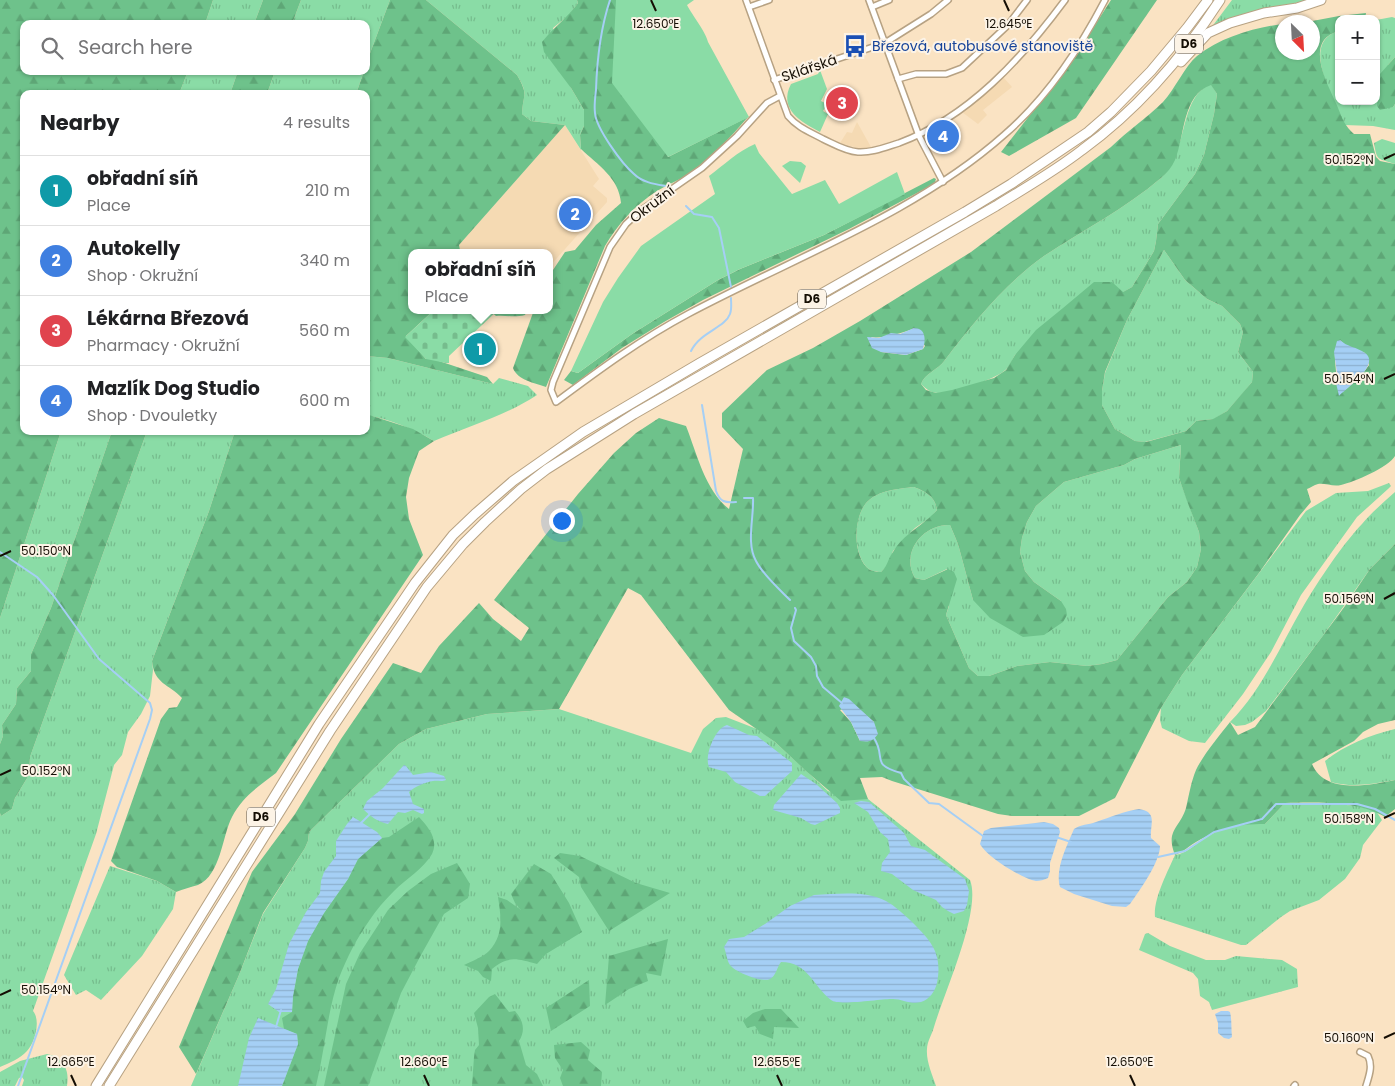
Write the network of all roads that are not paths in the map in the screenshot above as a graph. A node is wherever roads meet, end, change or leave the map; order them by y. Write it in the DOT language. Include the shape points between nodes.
graph roads {
  1 [pos="746,0"];
  2 [pos="769,0"];
  3 [pos="869,0"];
  4 [pos="889,0"];
  5 [pos="948,0"];
  6 [pos="1027,0"];
  7 [pos="1065,0"];
  8 [pos="1106,0"];
  9 [pos="1201,0"];
  10 [pos="1208,0"];
  11 [pos="1220,0"];
  12 [pos="1321,0"];
  13 [pos="749,7"];
  14 [pos="872,7"];
  15 [pos="885,43"];
  16 [pos="1163,56"];
  17 [pos="898,79"];
  18 [pos="774,80"];
  19 [pos="1154,85"];
  20 [pos="780,96"];
  21 [pos="919,136"];
  22 [pos="943,182"];
  23 [pos="1360,1052"];
  24 [pos="96,1086"];
  25 [pos="110,1086"];
  26 [pos="1366,1086"];
  1 -- 13 [label="street"];
  2 -- 13 [label="street"];
  3 -- 14 [label="street"];
  4 -- 14 [label="street"];
  5 -- 15 [label="street, Sklářská"];
  6 -- 17 [label="street" via="1008,25 962,68 946,74 916,74"];
  7 -- 21 [label="street" via="1005,71 962,109"];
  8 -- 22 [label="street" via="1078,48 1027,113 982,154"];
  9 -- 16 [label="highway" via="1167,45"];
  10 -- 16 [label="highway, D6"];
  11 -- 19 [label="highway, D6" via="1201,29"];
  12 -- 19 [label="highway" via="1298,8 1264,13 1208,33 1170,74"];
  13 -- 18 [label="street"];
  14 -- 15 [label="street"];
  15 -- 17 [label="street"];
  15 -- 18 [label="street, Sklářská"];
  16 -- 24 [label="highway, D6" via="1132,92 1088,132 1027,174 583,432 513,481 454,535 415,583 319,724"];
  17 -- 21 [label="street"];
  18 -- 20 [label="street"];
  19 -- 25 [label="highway, D6" via="1116,123 1046,176 634,414 548,469 500,507 444,566 396,631 330,731"];
  20 -- 21 [label="street" via="788,116 800,127 848,150 874,151"];
  20 -- 22 [label="street, Okružní" via="767,104 702,168 640,211 610,246 553,382 551,390 556,402 627,350 680,318 888,214"];
  21 -- 22 [label="street"];
  23 -- 26 [label="street" via="1368,1056 1371,1064"];
}
